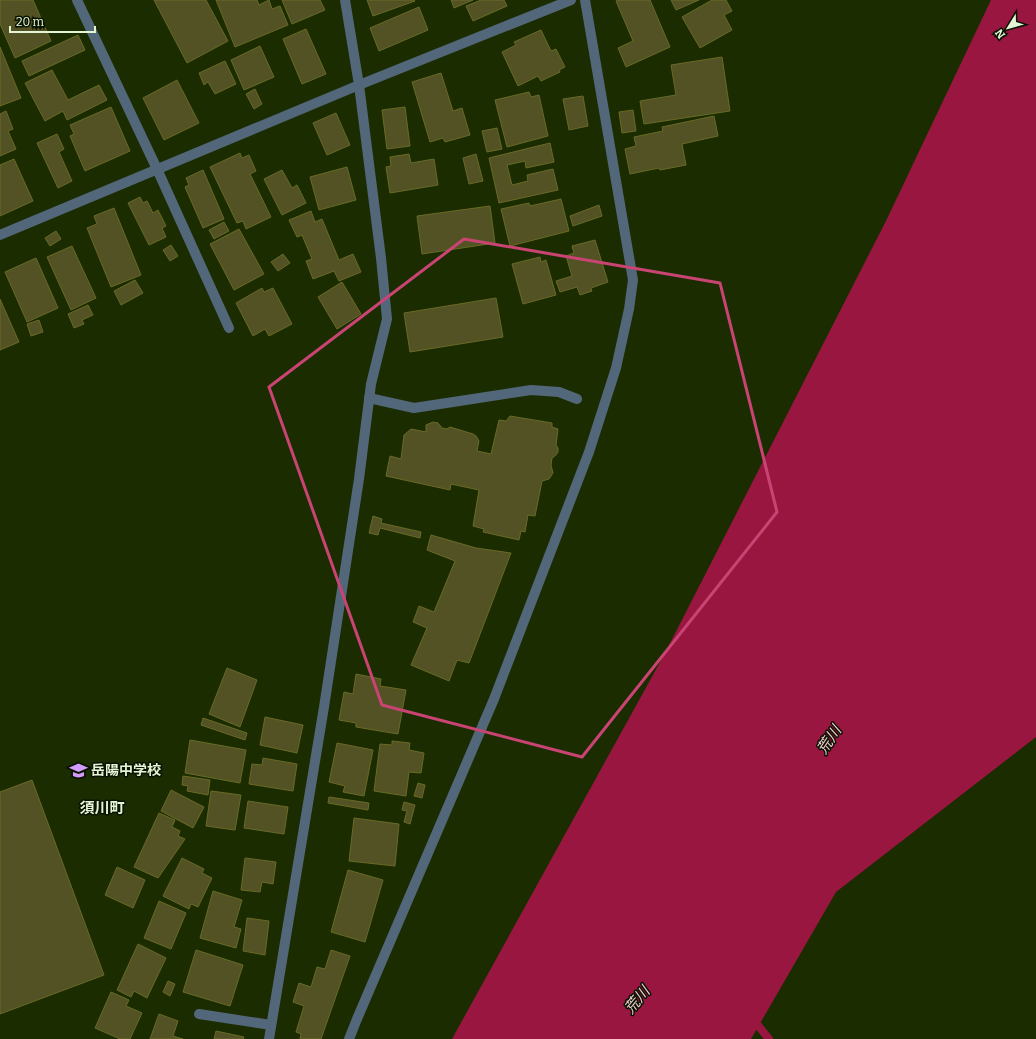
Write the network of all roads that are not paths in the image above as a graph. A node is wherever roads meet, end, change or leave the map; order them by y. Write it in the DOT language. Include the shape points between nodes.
graph roads {
  1 [pos="77,0"];
  2 [pos="345,0"];
  3 [pos="571,0"];
  4 [pos="585,0"];
  5 [pos="359,85"];
  6 [pos="157,169"];
  7 [pos="0,235"];
  8 [pos="230,328"];
  9 [pos="369,398"];
  10 [pos="577,399"];
  11 [pos="199,1014"];
  12 [pos="271,1025"];
  13 [pos="269,1039"];
  14 [pos="349,1039"];
  1 -- 6 [label="street"];
  2 -- 5 [label="street"];
  3 -- 5 [label="street"];
  4 -- 14 [label="street" via="633,280 630,309 616,368 589,452 494,699"];
  5 -- 6 [label="street"];
  5 -- 9 [label="street" via="387,319"];
  6 -- 7 [label="street"];
  6 -- 8 [label="street"];
  9 -- 10 [label="street" via="414,408 531,390 559,392"];
  9 -- 12 [label="street" via="324,707"];
  11 -- 12 [label="street"];
  12 -- 13 [label="street"];
}
